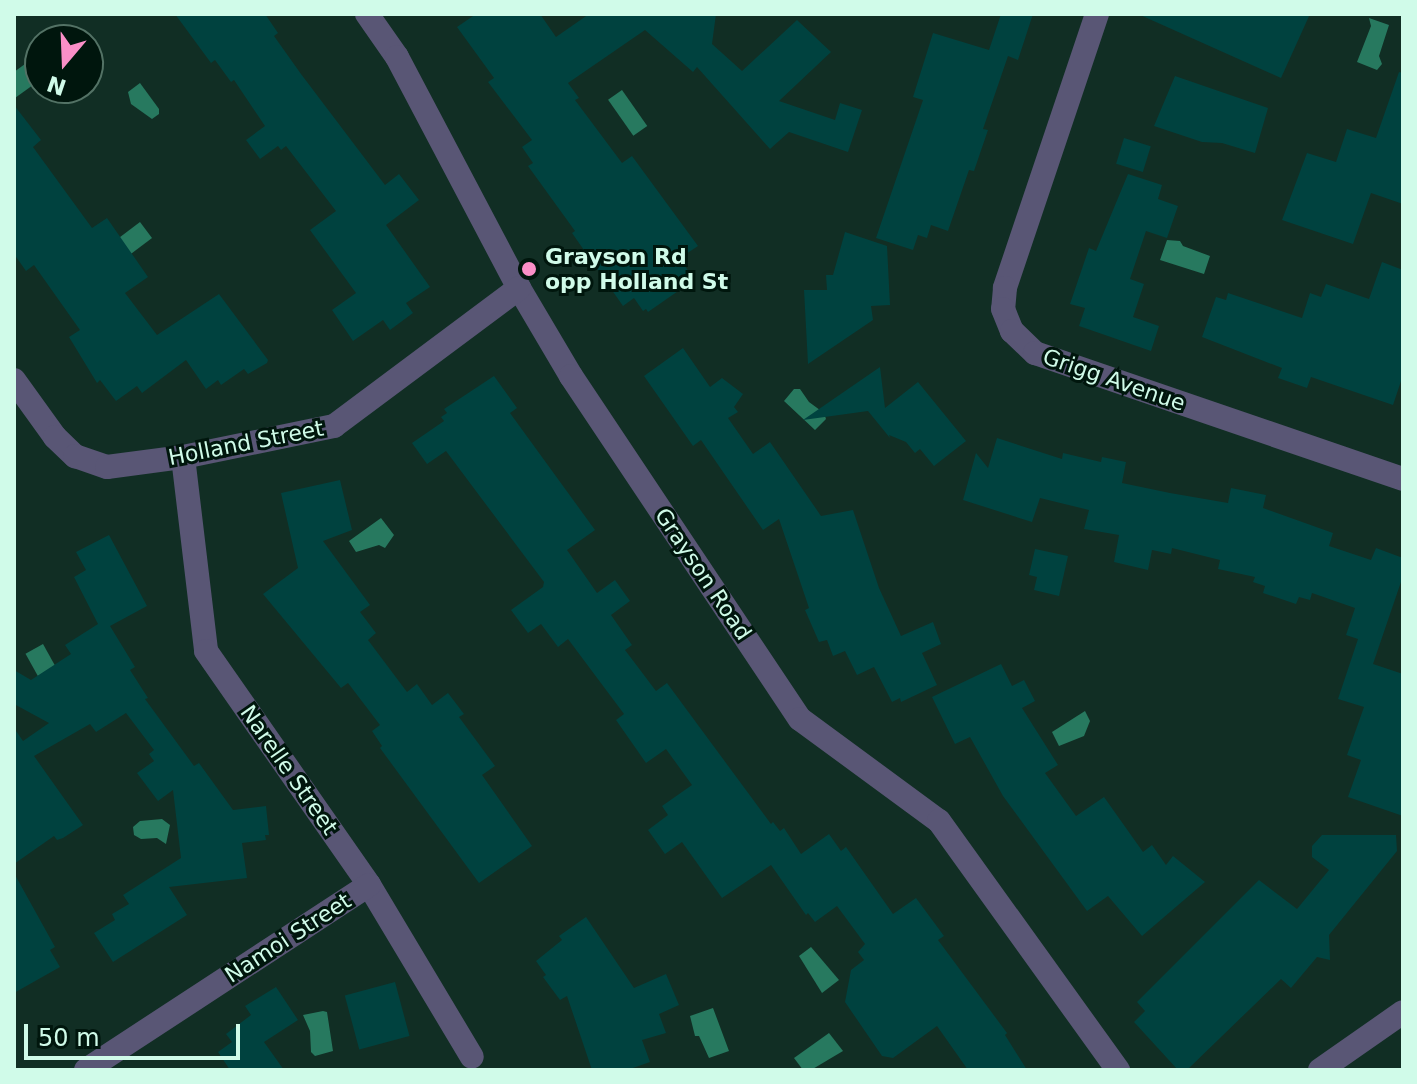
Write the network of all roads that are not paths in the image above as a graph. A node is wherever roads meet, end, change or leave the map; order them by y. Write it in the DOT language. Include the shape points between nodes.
graph roads {
  1 [pos="367,14"];
  2 [pos="1097,14"];
  3 [pos="519,288"];
  4 [pos="14,380"];
  5 [pos="183,457"];
  6 [pos="1403,479"];
  7 [pos="369,885"];
  8 [pos="1403,1012"];
  9 [pos="472,1057"];
  10 [pos="86,1070"];
  11 [pos="1118,1070"];
  12 [pos="1320,1070"];
  1 -- 3 [label="street, Grayson Road" via="397,57"];
  2 -- 6 [label="street, Grigg Avenue" via="1005,288 1003,309 1012,331 1035,353"];
  3 -- 5 [label="street, Holland Street" via="334,426"];
  3 -- 11 [label="street, Grayson Road" via="571,376 800,719 939,821"];
  4 -- 5 [label="street, Holland Street" via="75,456 107,467"];
  5 -- 7 [label="street, Narelle Street" via="206,651"];
  7 -- 9 [label="street, Narelle Street"];
  7 -- 10 [label="street, Namoi Street"];
  8 -- 12 [label="street"];
}
